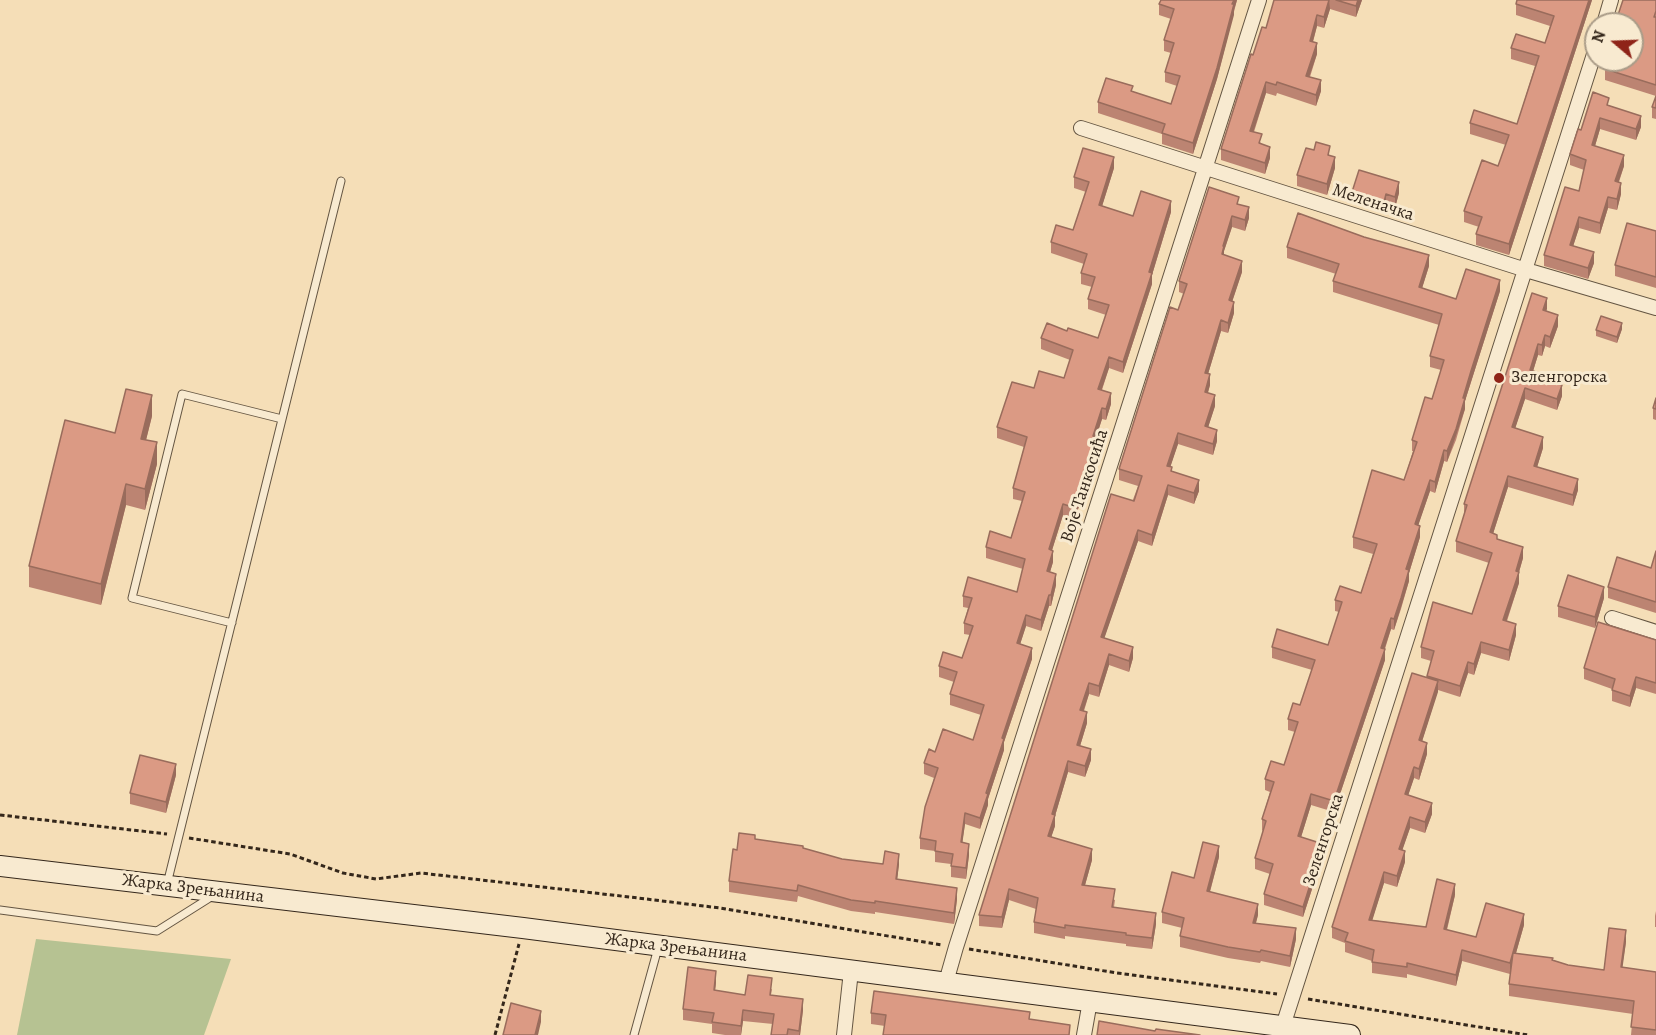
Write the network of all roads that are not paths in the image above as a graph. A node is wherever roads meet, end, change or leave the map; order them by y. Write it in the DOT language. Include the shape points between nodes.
graph roads {
  1 [pos="1259,0"];
  2 [pos="1588,72"];
  3 [pos="1081,128"];
  4 [pos="1206,168"];
  5 [pos="341,181"];
  6 [pos="1526,270"];
  7 [pos="1656,308"];
  8 [pos="282,419"];
  9 [pos="1612,618"];
  10 [pos="232,623"];
  11 [pos="1656,632"];
  12 [pos="0,866"];
  13 [pos="167,886"];
  14 [pos="218,892"];
  15 [pos="0,910"];
  16 [pos="659,946"];
  17 [pos="851,970"];
  18 [pos="946,982"];
  19 [pos="1090,1001"];
  20 [pos="1283,1026"];
  21 [pos="634,1035"];
  22 [pos="844,1035"];
  23 [pos="1084,1035"];
  24 [pos="1350,1035"];
  1 -- 4 [label="street, Воје Танкосића"];
  2 -- 6 [label="street, Зеленгорска"];
  3 -- 4 [label="street, Меленачка"];
  4 -- 6 [label="street, Меленачка"];
  4 -- 18 [label="street, Воје Танкосића"];
  5 -- 8 [label="lane"];
  6 -- 7 [label="street, Меленачка"];
  6 -- 20 [label="street, Зеленгорска"];
  8 -- 10 [label="lane"];
  8 -- 10 [label="lane" via="182,394 132,598"];
  9 -- 11 [label="street"];
  10 -- 13 [label="lane"];
  12 -- 13 [label="main road, Жарка Зрењанина"];
  13 -- 14 [label="main road, Жарка Зрењанина"];
  14 -- 15 [label="lane" via="158,931"];
  14 -- 16 [label="main road, Жарка Зрењанина"];
  16 -- 17 [label="main road, Жарка Зрењанина"];
  16 -- 21 [label="lane"];
  17 -- 18 [label="main road, Жарка Зрењанина"];
  17 -- 22 [label="street"];
  18 -- 19 [label="main road, Жарка Зрењанина"];
  19 -- 20 [label="main road, Жарка Зрењанина"];
  19 -- 23 [label="street"];
  20 -- 24 [label="main road, Жарка Зрењанина"];
}
